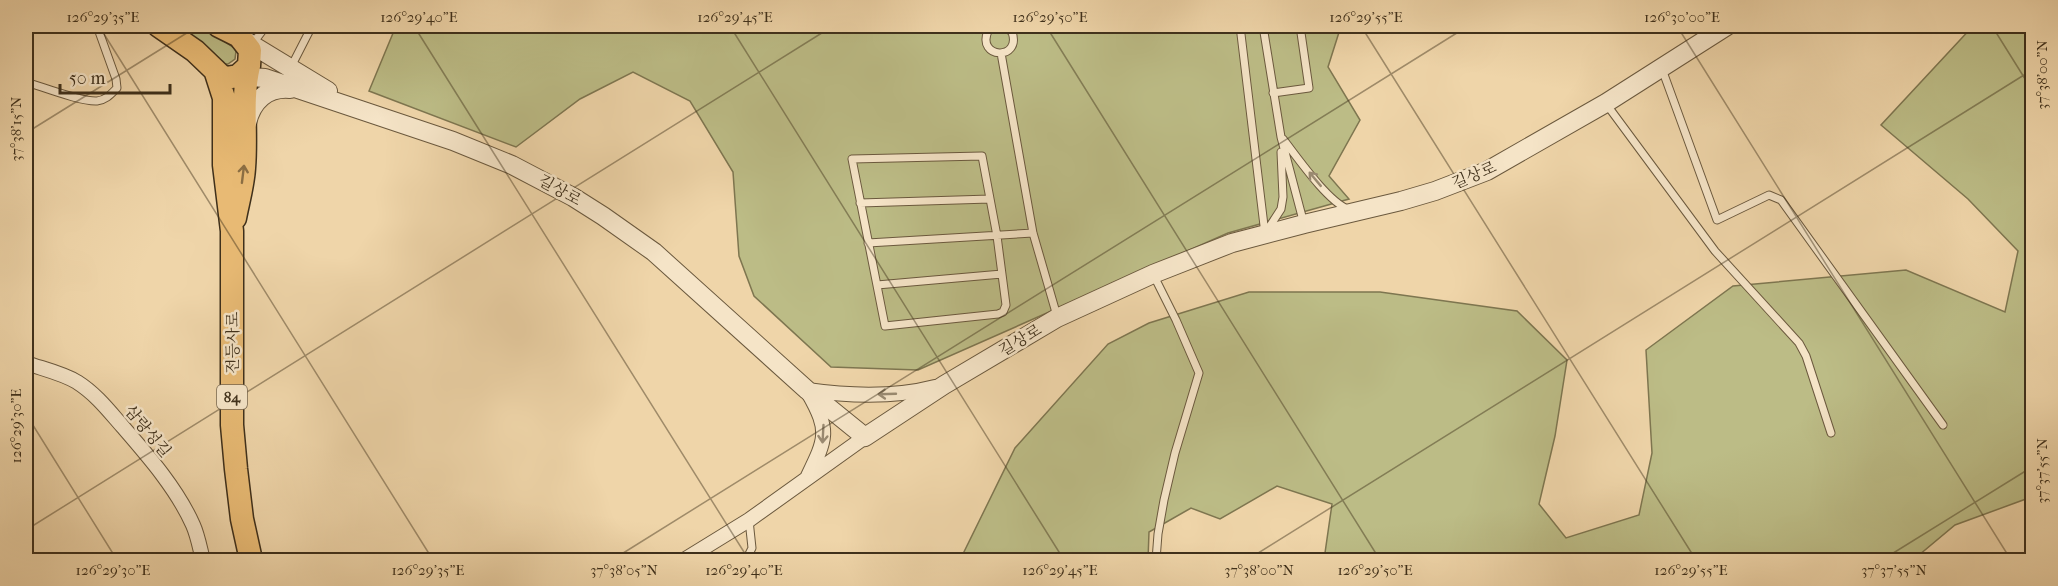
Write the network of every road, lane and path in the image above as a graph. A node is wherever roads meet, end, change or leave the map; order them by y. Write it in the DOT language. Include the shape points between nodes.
graph roads {
  1 [pos="97,26"];
  2 [pos="159,26"];
  3 [pos="219,26"];
  4 [pos="266,26"];
  5 [pos="312,26"];
  6 [pos="997,26"];
  7 [pos="1003,26"];
  8 [pos="1240,26"];
  9 [pos="1263,26"];
  10 [pos="1300,26"];
  11 [pos="1727,26"];
  12 [pos="1001,53"];
  13 [pos="245,60"];
  14 [pos="290,69"];
  15 [pos="1662,69"];
  16 [pos="215,70"];
  17 [pos="26,82"];
  18 [pos="297,89"];
  19 [pos="1272,93"];
  20 [pos="1606,103"];
  21 [pos="371,115"];
  22 [pos="246,128"];
  23 [pos="1281,137"];
  24 [pos="990,199"];
  25 [pos="860,203"];
  26 [pos="1356,212"];
  27 [pos="1304,224"];
  28 [pos="232,231"];
  29 [pos="1033,233"];
  30 [pos="1265,234"];
  31 [pos="998,236"];
  32 [pos="868,243"];
  33 [pos="1002,274"];
  34 [pos="1153,274"];
  35 [pos="876,285"];
  36 [pos="1057,318"];
  37 [pos="26,363"];
  38 [pos="944,385"];
  39 [pos="807,390"];
  40 [pos="1943,425"];
  41 [pos="1831,433"];
  42 [pos="865,437"];
  43 [pos="807,479"];
  44 [pos="749,520"];
  45 [pos="203,561"];
  46 [pos="251,561"];
  47 [pos="684,561"];
  48 [pos="746,561"];
  49 [pos="1156,561"];
  1 -- 17 [label="lane" via="116,79 117,88 109,97 87,100"];
  2 -- 16 [label="main road"];
  3 -- 13 [label="main road"];
  4 -- 13 [label="lane"];
  5 -- 14 [label="lane"];
  6 -- 12 [label="lane" via="988,31 986,40 992,51"];
  7 -- 12 [label="lane" via="1012,32 1014,41 1010,49"];
  8 -- 30 [label="lane"];
  9 -- 19 [label="lane"];
  10 -- 19 [label="lane" via="1309,88"];
  11 -- 15 [label="street, 길상로"];
  12 -- 29 [label="lane"];
  13 -- 14 [label="street, 길상로"];
  13 -- 16 [label="main road" via="226,78"];
  13 -- 18 [label="street, 길상로" via="266,78"];
  13 -- 22 [label="main road, 전등사로 / 84"];
  14 -- 21 [label="street, 길상로"];
  15 -- 20 [label="street, 길상로"];
  15 -- 40 [label="lane" via="1717,220 1768,195 1781,200"];
  16 -- 28 [label="main road, 전등사로 / 84" via="224,98 224,165"];
  18 -- 21 [label="street, 길상로"];
  18 -- 22 [label="street" via="267,93 253,106"];
  19 -- 23 [label="lane"];
  20 -- 26 [label="street, 길상로" via="1487,171 1435,191"];
  20 -- 41 [label="lane" via="1714,251 1799,344"];
  21 -- 39 [label="street, 길상로" via="512,165 603,216 654,252"];
  28 -- 22 [label="main road, 전등사로 / 84, one-way" via="244,170"];
  26 -- 23 [label="lane, one-way" via="1340,206"];
  23 -- 27 [label="lane"];
  23 -- 30 [label="lane" via="1283,197 1281,209"];
  24 -- 25 [label="lane"];
  24 -- 25 [label="lane" via="982,156 852,159"];
  24 -- 31 [label="lane"];
  25 -- 32 [label="lane"];
  26 -- 27 [label="street, 길상로"];
  27 -- 30 [label="street, 길상로"];
  28 -- 46 [label="main road, 전등사로 / 84" via="232,425 242,519"];
  29 -- 31 [label="lane"];
  29 -- 36 [label="lane"];
  30 -- 34 [label="street, 길상로"];
  31 -- 32 [label="lane"];
  31 -- 33 [label="lane"];
  32 -- 35 [label="lane"];
  33 -- 35 [label="lane"];
  33 -- 35 [label="lane" via="1006,305 1003,312 885,326"];
  34 -- 36 [label="street, 길상로"];
  34 -- 49 [label="lane" via="1199,373 1164,500"];
  36 -- 38 [label="street, 길상로"];
  37 -- 45 [label="street, 삼랑성길" via="76,381 106,407 180,501 193,525"];
  38 -- 39 [label="street, one-way" via="891,394 843,395"];
  38 -- 42 [label="street, 길상로"];
  39 -- 42 [label="street, 길상로"];
  39 -- 43 [label="street, one-way" via="823,422 824,437"];
  42 -- 43 [label="street"];
  43 -- 44 [label="street"];
  44 -- 47 [label="street"];
  44 -- 48 [label="lane" via="752,548"];
}
